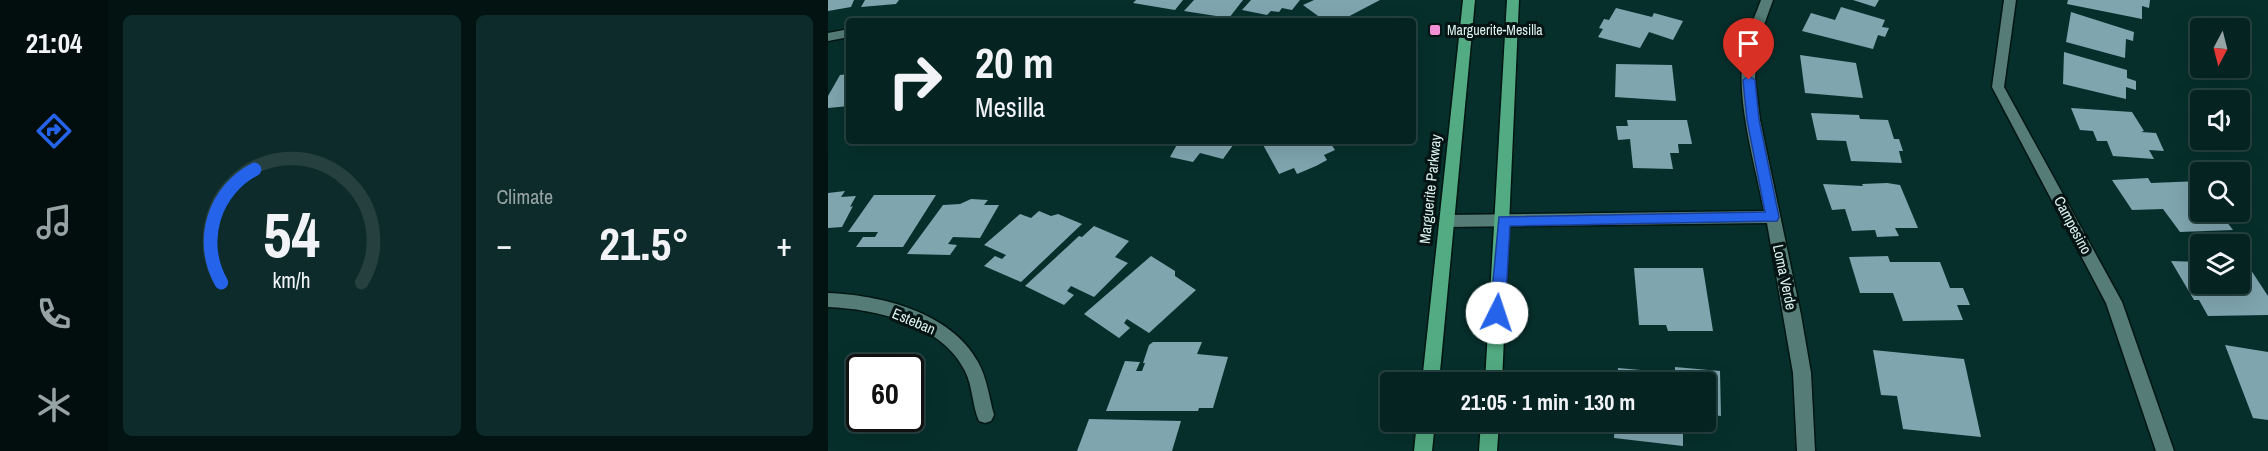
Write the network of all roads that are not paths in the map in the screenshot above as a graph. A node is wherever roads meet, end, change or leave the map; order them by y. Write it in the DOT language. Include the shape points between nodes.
graph roads {
  1 [pos="1469,0"];
  2 [pos="1513,0"];
  3 [pos="1767,0"];
  4 [pos="2010,0"];
  5 [pos="846,33"];
  6 [pos="828,36"];
  7 [pos="1773,217"];
  8 [pos="1503,220"];
  9 [pos="1447,221"];
  10 [pos="828,300"];
  11 [pos="1431,372"];
  12 [pos="1494,372"];
  13 [pos="985,415"];
  14 [pos="1425,432"];
  15 [pos="1489,432"];
  16 [pos="1423,451"];
  17 [pos="1488,451"];
  18 [pos="1806,451"];
  19 [pos="2165,451"];
  1 -- 9 [label="main road, Marguerite Parkway"];
  2 -- 8 [label="main road"];
  3 -- 7 [label="street, Loma Verde" via="1751,44 1749,80"];
  4 -- 19 [label="street, Campesino" via="1998,87 2114,302"];
  5 -- 6 [label="street"];
  7 -- 8 [label="street"];
  7 -- 18 [label="street, Loma Verde" via="1802,373"];
  8 -- 9 [label="street"];
  8 -- 12 [label="main road"];
  9 -- 11 [label="main road, Marguerite Parkway"];
  10 -- 13 [label="street, Esteban" via="895,311 942,333 972,366"];
  14 -- 16 [label="main road"];
  15 -- 17 [label="main road"];
}
